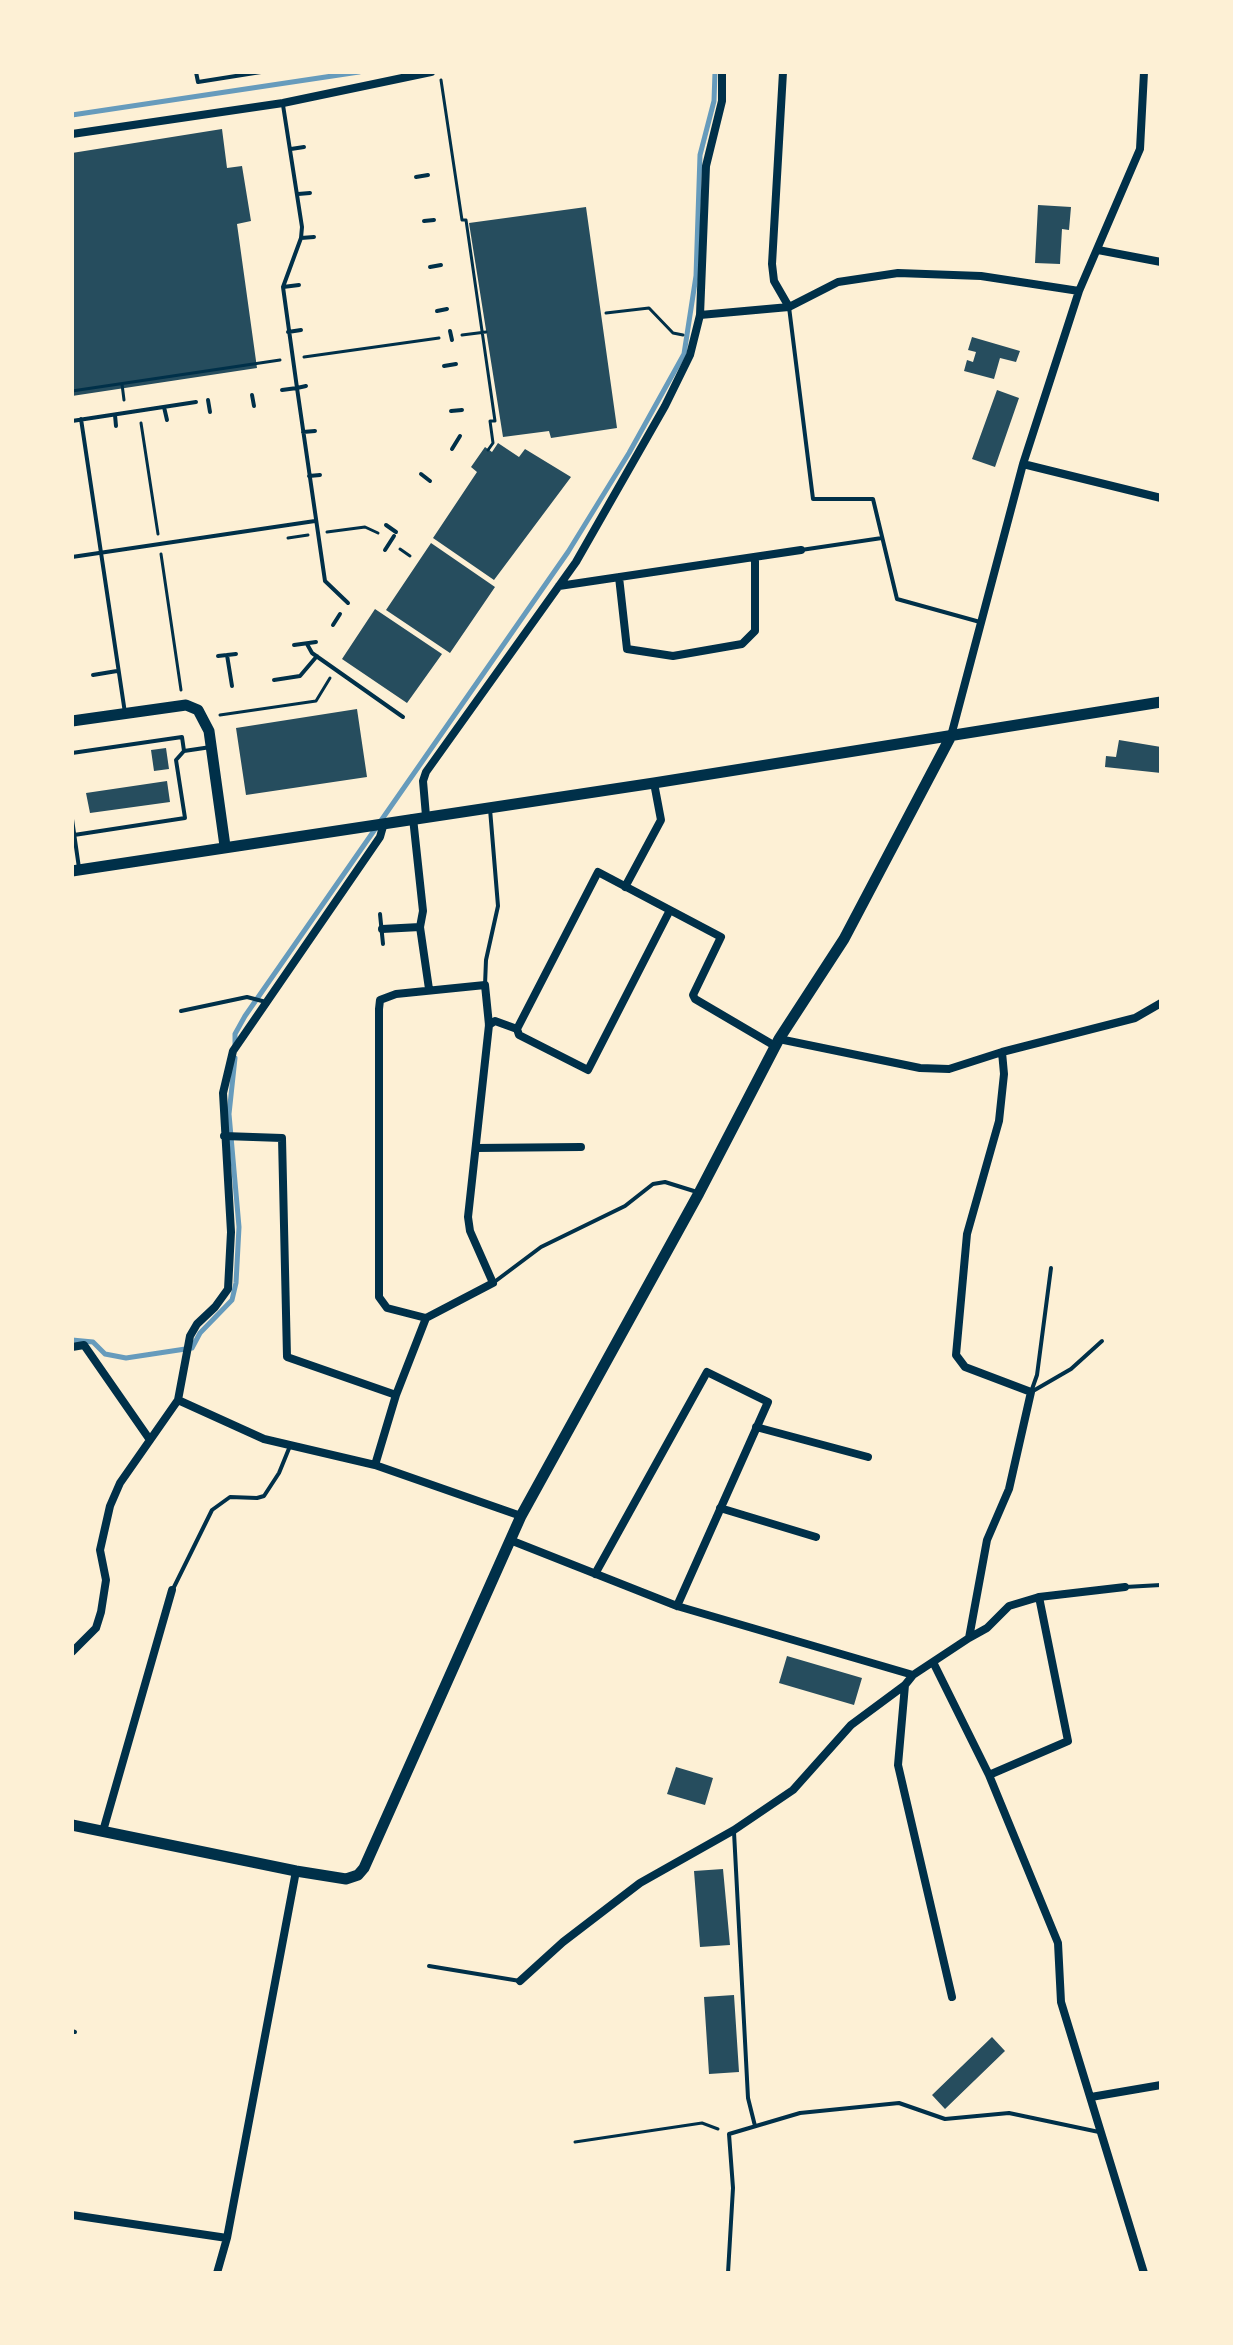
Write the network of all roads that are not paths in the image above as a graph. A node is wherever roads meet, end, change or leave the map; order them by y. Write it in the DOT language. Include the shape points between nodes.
graph roads {
  1 [pos="196,72"];
  2 [pos="261,72"];
  3 [pos="431,72"];
  4 [pos="722,72"];
  5 [pos="783,72"];
  6 [pos="1144,72"];
  7 [pos="242,74"];
  8 [pos="283,103"];
  9 [pos="72,134"];
  10 [pos="304,147"];
  11 [pos="291,149"];
  12 [pos="428,175"];
  13 [pos="416,177"];
  14 [pos="310,193"];
  15 [pos="298,194"];
  16 [pos="434,220"];
  17 [pos="424,221"];
  18 [pos="314,237"];
  19 [pos="301,238"];
  20 [pos="1098,250"];
  21 [pos="1161,262"];
  22 [pos="441,265"];
  23 [pos="430,267"];
  24 [pos="299,285"];
  25 [pos="283,287"];
  26 [pos="1079,291"];
  27 [pos="789,307"];
  28 [pos="447,309"];
  29 [pos="437,311"];
  30 [pos="700,315"];
  31 [pos="301,330"];
  32 [pos="450,331"];
  33 [pos="288,332"];
  34 [pos="452,340"];
  35 [pos="456,364"];
  36 [pos="444,366"];
  37 [pos="306,386"];
  38 [pos="297,388"];
  39 [pos="282,390"];
  40 [pos="252,395"];
  41 [pos="208,400"];
  42 [pos="196,402"];
  43 [pos="254,406"];
  44 [pos="164,407"];
  45 [pos="462,410"];
  46 [pos="451,411"];
  47 [pos="210,412"];
  48 [pos="115,415"];
  49 [pos="81,419"];
  50 [pos="167,420"];
  51 [pos="72,421"];
  52 [pos="116,426"];
  53 [pos="315,431"];
  54 [pos="303,432"];
  55 [pos="460,436"];
  56 [pos="452,449"];
  57 [pos="1023,464"];
  58 [pos="421,474"];
  59 [pos="320,475"];
  60 [pos="309,476"];
  61 [pos="430,481"];
  62 [pos="1161,498"];
  63 [pos="315,521"];
  64 [pos="386,525"];
  65 [pos="882,538"];
  66 [pos="385,550"];
  67 [pos="801,550"];
  68 [pos="100,552"];
  69 [pos="72,557"];
  70 [pos="755,557"];
  71 [pos="619,577"];
  72 [pos="559,586"];
  73 [pos="348,603"];
  74 [pos="340,614"];
  75 [pos="980,622"];
  76 [pos="333,625"];
  77 [pos="316,642"];
  78 [pos="307,644"];
  79 [pos="294,645"];
  80 [pos="236,654"];
  81 [pos="227,655"];
  82 [pos="218,656"];
  83 [pos="317,656"];
  84 [pos="117,671"];
  85 [pos="93,675"];
  86 [pos="274,680"];
  87 [pos="232,686"];
  88 [pos="1161,702"];
  89 [pos="125,714"];
  90 [pos="403,717"];
  91 [pos="72,721"];
  92 [pos="951,736"];
  93 [pos="212,747"];
  94 [pos="184,751"];
  95 [pos="72,753"];
  96 [pos="654,783"];
  97 [pos="490,806"];
  98 [pos="426,816"];
  99 [pos="413,818"];
  100 [pos="72,820"];
  101 [pos="384,823"];
  102 [pos="74,835"];
  103 [pos="225,846"];
  104 [pos="76,870"];
  105 [pos="625,887"];
  106 [pos="670,910"];
  107 [pos="380,914"];
  108 [pos="420,927"];
  109 [pos="382,929"];
  110 [pos="383,944"];
  111 [pos="485,985"];
  112 [pos="429,989"];
  113 [pos="266,1002"];
  114 [pos="1161,1003"];
  115 [pos="181,1011"];
  116 [pos="489,1025"];
  117 [pos="517,1029"];
  118 [pos="777,1042"];
  119 [pos="1002,1052"];
  120 [pos="224,1136"];
  121 [pos="581,1147"];
  122 [pos="476,1148"];
  123 [pos="699,1193"];
  124 [pos="1051,1268"];
  125 [pos="493,1283"];
  126 [pos="426,1318"];
  127 [pos="1102,1341"];
  128 [pos="72,1347"];
  129 [pos="1031,1392"];
  130 [pos="396,1395"];
  131 [pos="178,1400"];
  132 [pos="756,1427"];
  133 [pos="150,1440"];
  134 [pos="290,1446"];
  135 [pos="868,1457"];
  136 [pos="375,1465"];
  137 [pos="720,1508"];
  138 [pos="521,1516"];
  139 [pos="816,1537"];
  140 [pos="510,1540"];
  141 [pos="595,1574"];
  142 [pos="1161,1585"];
  143 [pos="1125,1587"];
  144 [pos="172,1590"];
  145 [pos="1039,1597"];
  146 [pos="677,1606"];
  147 [pos="969,1638"];
  148 [pos="72,1652"];
  149 [pos="933,1662"];
  150 [pos="913,1675"];
  151 [pos="905,1685"];
  152 [pos="989,1775"];
  153 [pos="72,1825"];
  154 [pos="734,1830"];
  155 [pos="103,1831"];
  156 [pos="296,1871"];
  157 [pos="429,1966"];
  158 [pos="520,1981"];
  159 [pos="952,1997"];
  160 [pos="1161,2085"];
  161 [pos="1091,2097"];
  162 [pos="755,2126"];
  163 [pos="1102,2133"];
  164 [pos="72,2215"];
  165 [pos="227,2238"];
  166 [pos="217,2273"];
  167 [pos="728,2273"];
  168 [pos="1144,2273"];
  1 -- 7 [label="lane" via="198,82"];
  2 -- 7 [label="lane"];
  3 -- 8 [label="street"];
  4 -- 30 [label="street" via="722,101 706,166"];
  5 -- 27 [label="street" via="772,264 774,281"];
  6 -- 20 [label="street" via="1140,149"];
  8 -- 9 [label="street"];
  8 -- 11 [label="lane"];
  10 -- 11 [label="lane"];
  11 -- 15 [label="lane"];
  12 -- 13 [label="lane"];
  14 -- 15 [label="lane"];
  15 -- 19 [label="lane"];
  16 -- 17 [label="lane"];
  18 -- 19 [label="lane"];
  19 -- 25 [label="lane"];
  20 -- 21 [label="street"];
  20 -- 26 [label="street"];
  22 -- 23 [label="lane"];
  24 -- 25 [label="lane"];
  25 -- 33 [label="lane"];
  26 -- 27 [label="street" via="981,276 898,273 838,282"];
  26 -- 57 [label="street"];
  27 -- 30 [label="street"];
  27 -- 65 [label="lane" via="813,499 873,499"];
  28 -- 29 [label="lane"];
  30 -- 72 [label="street" via="690,355 665,406"];
  31 -- 33 [label="lane"];
  32 -- 34 [label="lane"];
  33 -- 38 [label="lane"];
  35 -- 36 [label="lane"];
  37 -- 38 [label="lane"];
  38 -- 39 [label="lane"];
  38 -- 54 [label="lane"];
  40 -- 43 [label="lane"];
  41 -- 47 [label="lane"];
  42 -- 44 [label="lane"];
  44 -- 48 [label="lane"];
  44 -- 50 [label="lane"];
  45 -- 46 [label="lane"];
  48 -- 49 [label="lane"];
  48 -- 52 [label="lane"];
  49 -- 51 [label="lane"];
  49 -- 68 [label="lane"];
  53 -- 54 [label="lane"];
  54 -- 60 [label="lane"];
  55 -- 56 [label="lane"];
  57 -- 62 [label="street"];
  57 -- 75 [label="street"];
  58 -- 61 [label="lane"];
  59 -- 60 [label="lane"];
  60 -- 63 [label="lane"];
  63 -- 68 [label="lane"];
  63 -- 73 [label="lane" via="325,581"];
  64 -- 66 [label="lane" via="395,534"];
  65 -- 67 [label="lane"];
  65 -- 75 [label="lane" via="897,599"];
  67 -- 70 [label="street"];
  68 -- 69 [label="lane"];
  68 -- 84 [label="lane"];
  70 -- 71 [label="street"];
  70 -- 71 [label="street" via="755,631 742,644 673,656 627,649"];
  71 -- 72 [label="street"];
  72 -- 98 [label="street" via="426,772"];
  74 -- 76 [label="lane"];
  75 -- 92 [label="street"];
  77 -- 78 [label="lane"];
  78 -- 79 [label="lane"];
  78 -- 83 [label="lane"];
  80 -- 81 [label="lane"];
  81 -- 82 [label="lane"];
  81 -- 87 [label="lane"];
  83 -- 86 [label="lane" via="300,676"];
  83 -- 90 [label="lane"];
  84 -- 85 [label="lane"];
  84 -- 89 [label="lane"];
  88 -- 92 [label="street"];
  89 -- 91 [label="street"];
  89 -- 93 [label="street" via="186,705 198,710"];
  92 -- 96 [label="street"];
  92 -- 118 [label="street" via="844,939"];
  93 -- 94 [label="lane"];
  93 -- 103 [label="street"];
  94 -- 95 [label="lane" via="182,737"];
  94 -- 102 [label="lane" via="176,760 185,818"];
  96 -- 97 [label="street"];
  96 -- 105 [label="street" via="661,820"];
  97 -- 98 [label="street"];
  97 -- 111 [label="lane" via="498,906"];
  98 -- 99 [label="street"];
  99 -- 101 [label="street"];
  99 -- 108 [label="street" via="423,911"];
  100 -- 102 [label="lane"];
  101 -- 103 [label="street"];
  101 -- 113 [label="street" via="380,837"];
  102 -- 104 [label="lane"];
  103 -- 104 [label="street"];
  105 -- 106 [label="street"];
  105 -- 117 [label="street" via="598,872"];
  106 -- 117 [label="street" via="588,1070 519,1035"];
  106 -- 118 [label="street" via="721,937 695,999"];
  107 -- 109 [label="lane"];
  108 -- 109 [label="street"];
  108 -- 112 [label="street"];
  109 -- 110 [label="lane"];
  111 -- 112 [label="street"];
  111 -- 116 [label="street"];
  112 -- 126 [label="street" via="387,996 379,1009 379,1297 387,1308"];
  113 -- 115 [label="lane" via="247,997"];
  113 -- 120 [label="street" via="233,1051 226,1072"];
  114 -- 119 [label="street" via="1135,1018"];
  116 -- 117 [label="street" via="495,1021"];
  116 -- 122 [label="street"];
  118 -- 119 [label="street" via="920,1068 949,1069"];
  118 -- 123 [label="street"];
  119 -- 129 [label="street" via="999,1121 967,1234 956,1355 965,1367"];
  120 -- 130 [label="street" via="282,1138 287,1357"];
  120 -- 131 [label="street" via="231,1279 190,1336"];
  121 -- 122 [label="street"];
  122 -- 125 [label="street" via="468,1223"];
  123 -- 125 [label="lane" via="665,1182 653,1184 625,1206 541,1247"];
  123 -- 138 [label="street"];
  124 -- 129 [label="lane"];
  125 -- 126 [label="street"];
  126 -- 130 [label="street"];
  127 -- 129 [label="lane" via="1071,1369"];
  128 -- 133 [label="street" via="84,1345"];
  129 -- 147 [label="street" via="1009,1489 987,1540"];
  130 -- 136 [label="street"];
  131 -- 133 [label="street"];
  131 -- 134 [label="street"];
  132 -- 135 [label="street"];
  132 -- 137 [label="street"];
  132 -- 141 [label="street" via="768,1402 707,1372"];
  133 -- 148 [label="street" via="110,1506 100,1550 106,1580 101,1612 96,1628"];
  134 -- 136 [label="street"];
  134 -- 144 [label="lane" via="264,1496 230,1497 212,1510"];
  136 -- 138 [label="street"];
  137 -- 139 [label="street"];
  137 -- 146 [label="street"];
  138 -- 140 [label="street"];
  140 -- 141 [label="street"];
  140 -- 156 [label="street" via="364,1868 346,1879"];
  141 -- 146 [label="street"];
  142 -- 143 [label="lane"];
  143 -- 145 [label="street"];
  144 -- 155 [label="street"];
  145 -- 147 [label="street" via="1009,1606"];
  145 -- 152 [label="street" via="1068,1741"];
  146 -- 150 [label="street"];
  147 -- 149 [label="street"];
  149 -- 150 [label="street"];
  149 -- 152 [label="street"];
  150 -- 151 [label="street"];
  151 -- 154 [label="street" via="851,1725 793,1790"];
  151 -- 159 [label="street" via="898,1765"];
  152 -- 161 [label="street" via="1058,1943 1061,2002"];
  153 -- 155 [label="street"];
  154 -- 158 [label="street" via="640,1883"];
  154 -- 162 [label="lane" via="748,2098"];
  155 -- 156 [label="street"];
  156 -- 165 [label="street"];
  157 -- 158 [label="lane"];
  160 -- 161 [label="street"];
  161 -- 163 [label="street"];
  162 -- 163 [label="lane" via="800,2113 899,2103 945,2119 1009,2113"];
  162 -- 167 [label="lane" via="729,2134 733,2188"];
  163 -- 168 [label="street"];
  164 -- 165 [label="street"];
  165 -- 166 [label="street"];
}
